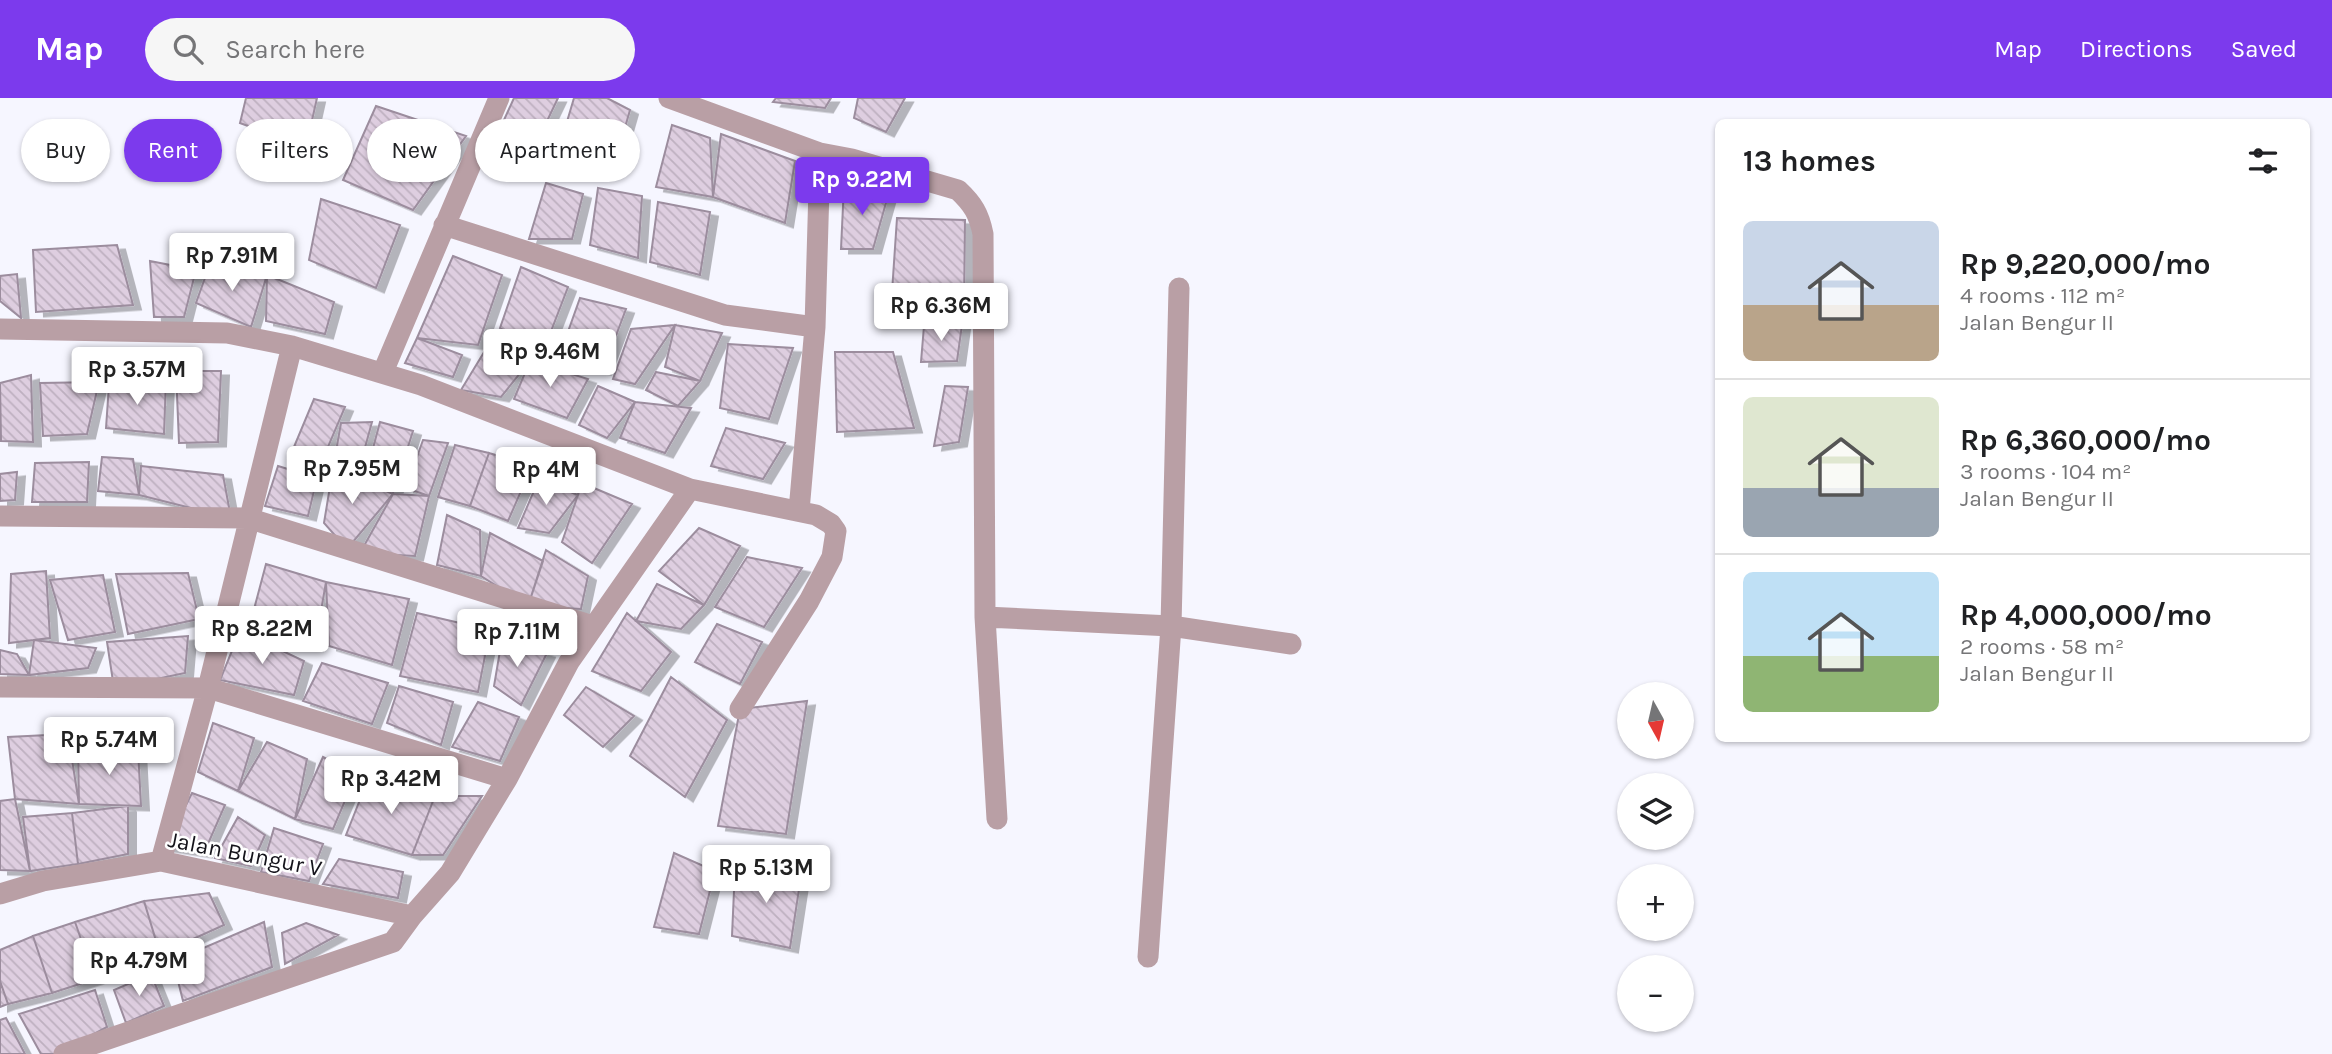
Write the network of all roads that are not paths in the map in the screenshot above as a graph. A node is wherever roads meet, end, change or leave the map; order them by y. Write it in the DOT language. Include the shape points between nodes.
graph roads {
  1 [pos="499,98"];
  2 [pos="669,98"];
  3 [pos="820,153"];
  4 [pos="444,225"];
  5 [pos="1179,288"];
  6 [pos="815,327"];
  7 [pos="0,329"];
  8 [pos="292,346"];
  9 [pos="383,372"];
  10 [pos="690,489"];
  11 [pos="799,511"];
  12 [pos="0,516"];
  13 [pos="248,518"];
  14 [pos="985,617"];
  15 [pos="593,626"];
  16 [pos="1171,626"];
  17 [pos="1291,644"];
  18 [pos="0,687"];
  19 [pos="208,688"];
  20 [pos="740,709"];
  21 [pos="507,779"];
  22 [pos="997,818"];
  23 [pos="161,861"];
  24 [pos="0,884"];
  25 [pos="26,887"];
  26 [pos="0,894"];
  27 [pos="412,916"];
  28 [pos="1148,957"];
  29 [pos="64,1054"];
  1 -- 4 [label="street"];
  2 -- 3 [label="street"];
  3 -- 6 [label="street"];
  3 -- 14 [label="street" via="958,190 980,216"];
  4 -- 6 [label="street" via="725,315"];
  4 -- 9 [label="street"];
  5 -- 16 [label="street"];
  6 -- 11 [label="street"];
  7 -- 8 [label="street" via="227,333"];
  8 -- 9 [label="street"];
  8 -- 13 [label="street"];
  9 -- 10 [label="street"];
  10 -- 11 [label="street"];
  10 -- 15 [label="street"];
  11 -- 20 [label="street" via="831,524 836,531 832,557"];
  12 -- 13 [label="street"];
  13 -- 15 [label="street"];
  13 -- 19 [label="street"];
  14 -- 16 [label="street"];
  14 -- 22 [label="street"];
  15 -- 21 [label="street"];
  16 -- 17 [label="street"];
  16 -- 28 [label="street"];
  18 -- 19 [label="street"];
  19 -- 21 [label="street"];
  19 -- 23 [label="street"];
  21 -- 27 [label="street" via="450,873"];
  23 -- 25 [label="street, Jalan Bungur V"];
  23 -- 27 [label="street, Jalan Bungur V"];
  24 -- 25 [label="street"];
  25 -- 26 [label="street, Jalan Bungur V"];
  27 -- 29 [label="street" via="386,946"];
}
